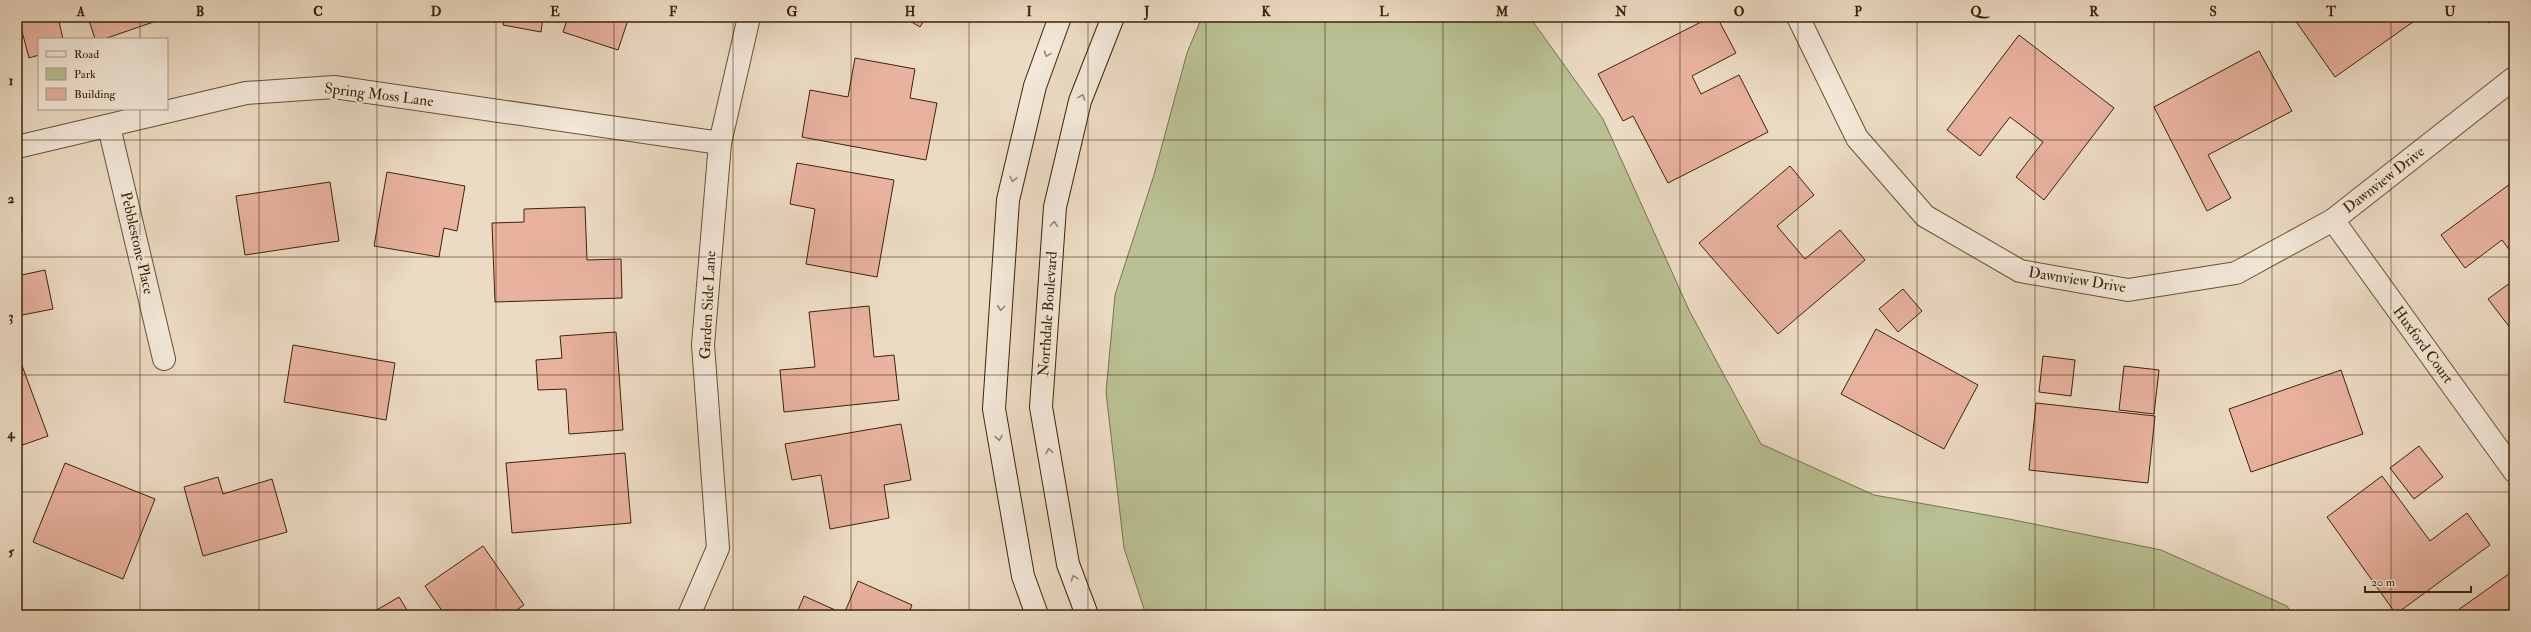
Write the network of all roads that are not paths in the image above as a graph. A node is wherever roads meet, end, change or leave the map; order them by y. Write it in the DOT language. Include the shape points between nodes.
graph roads {
  1 [pos="749,17"];
  2 [pos="1060,17"];
  3 [pos="1113,17"];
  4 [pos="1798,17"];
  5 [pos="2514,78"];
  6 [pos="109,127"];
  7 [pos="720,143"];
  8 [pos="17,147"];
  9 [pos="2333,220"];
  10 [pos="164,359"];
  11 [pos="2514,471"];
  12 [pos="689,615"];
  13 [pos="1037,615"];
  14 [pos="1087,615"];
  1 -- 7 [label="street, Garden Side Lane"];
  2 -- 13 [label="street, one-way" via="1035,86 1008,200 994,409 1023,576"];
  14 -- 3 [label="street, Northdale Boulevard, one-way" via="1068,564 1041,407 1055,207 1080,101"];
  4 -- 9 [label="street, Dawnview Drive" via="1857,138 1924,216 2020,271 2128,290 2236,273"];
  5 -- 9 [label="street, Dawnview Drive"];
  6 -- 7 [label="street, Spring Moss Lane" via="246,93 334,87"];
  6 -- 8 [label="street, Spring Moss Lane"];
  6 -- 10 [label="street, Pebblestone Place"];
  7 -- 12 [label="street, Garden Side Lane" via="703,345 718,548"];
  9 -- 11 [label="street, Huxford Court"];
}
